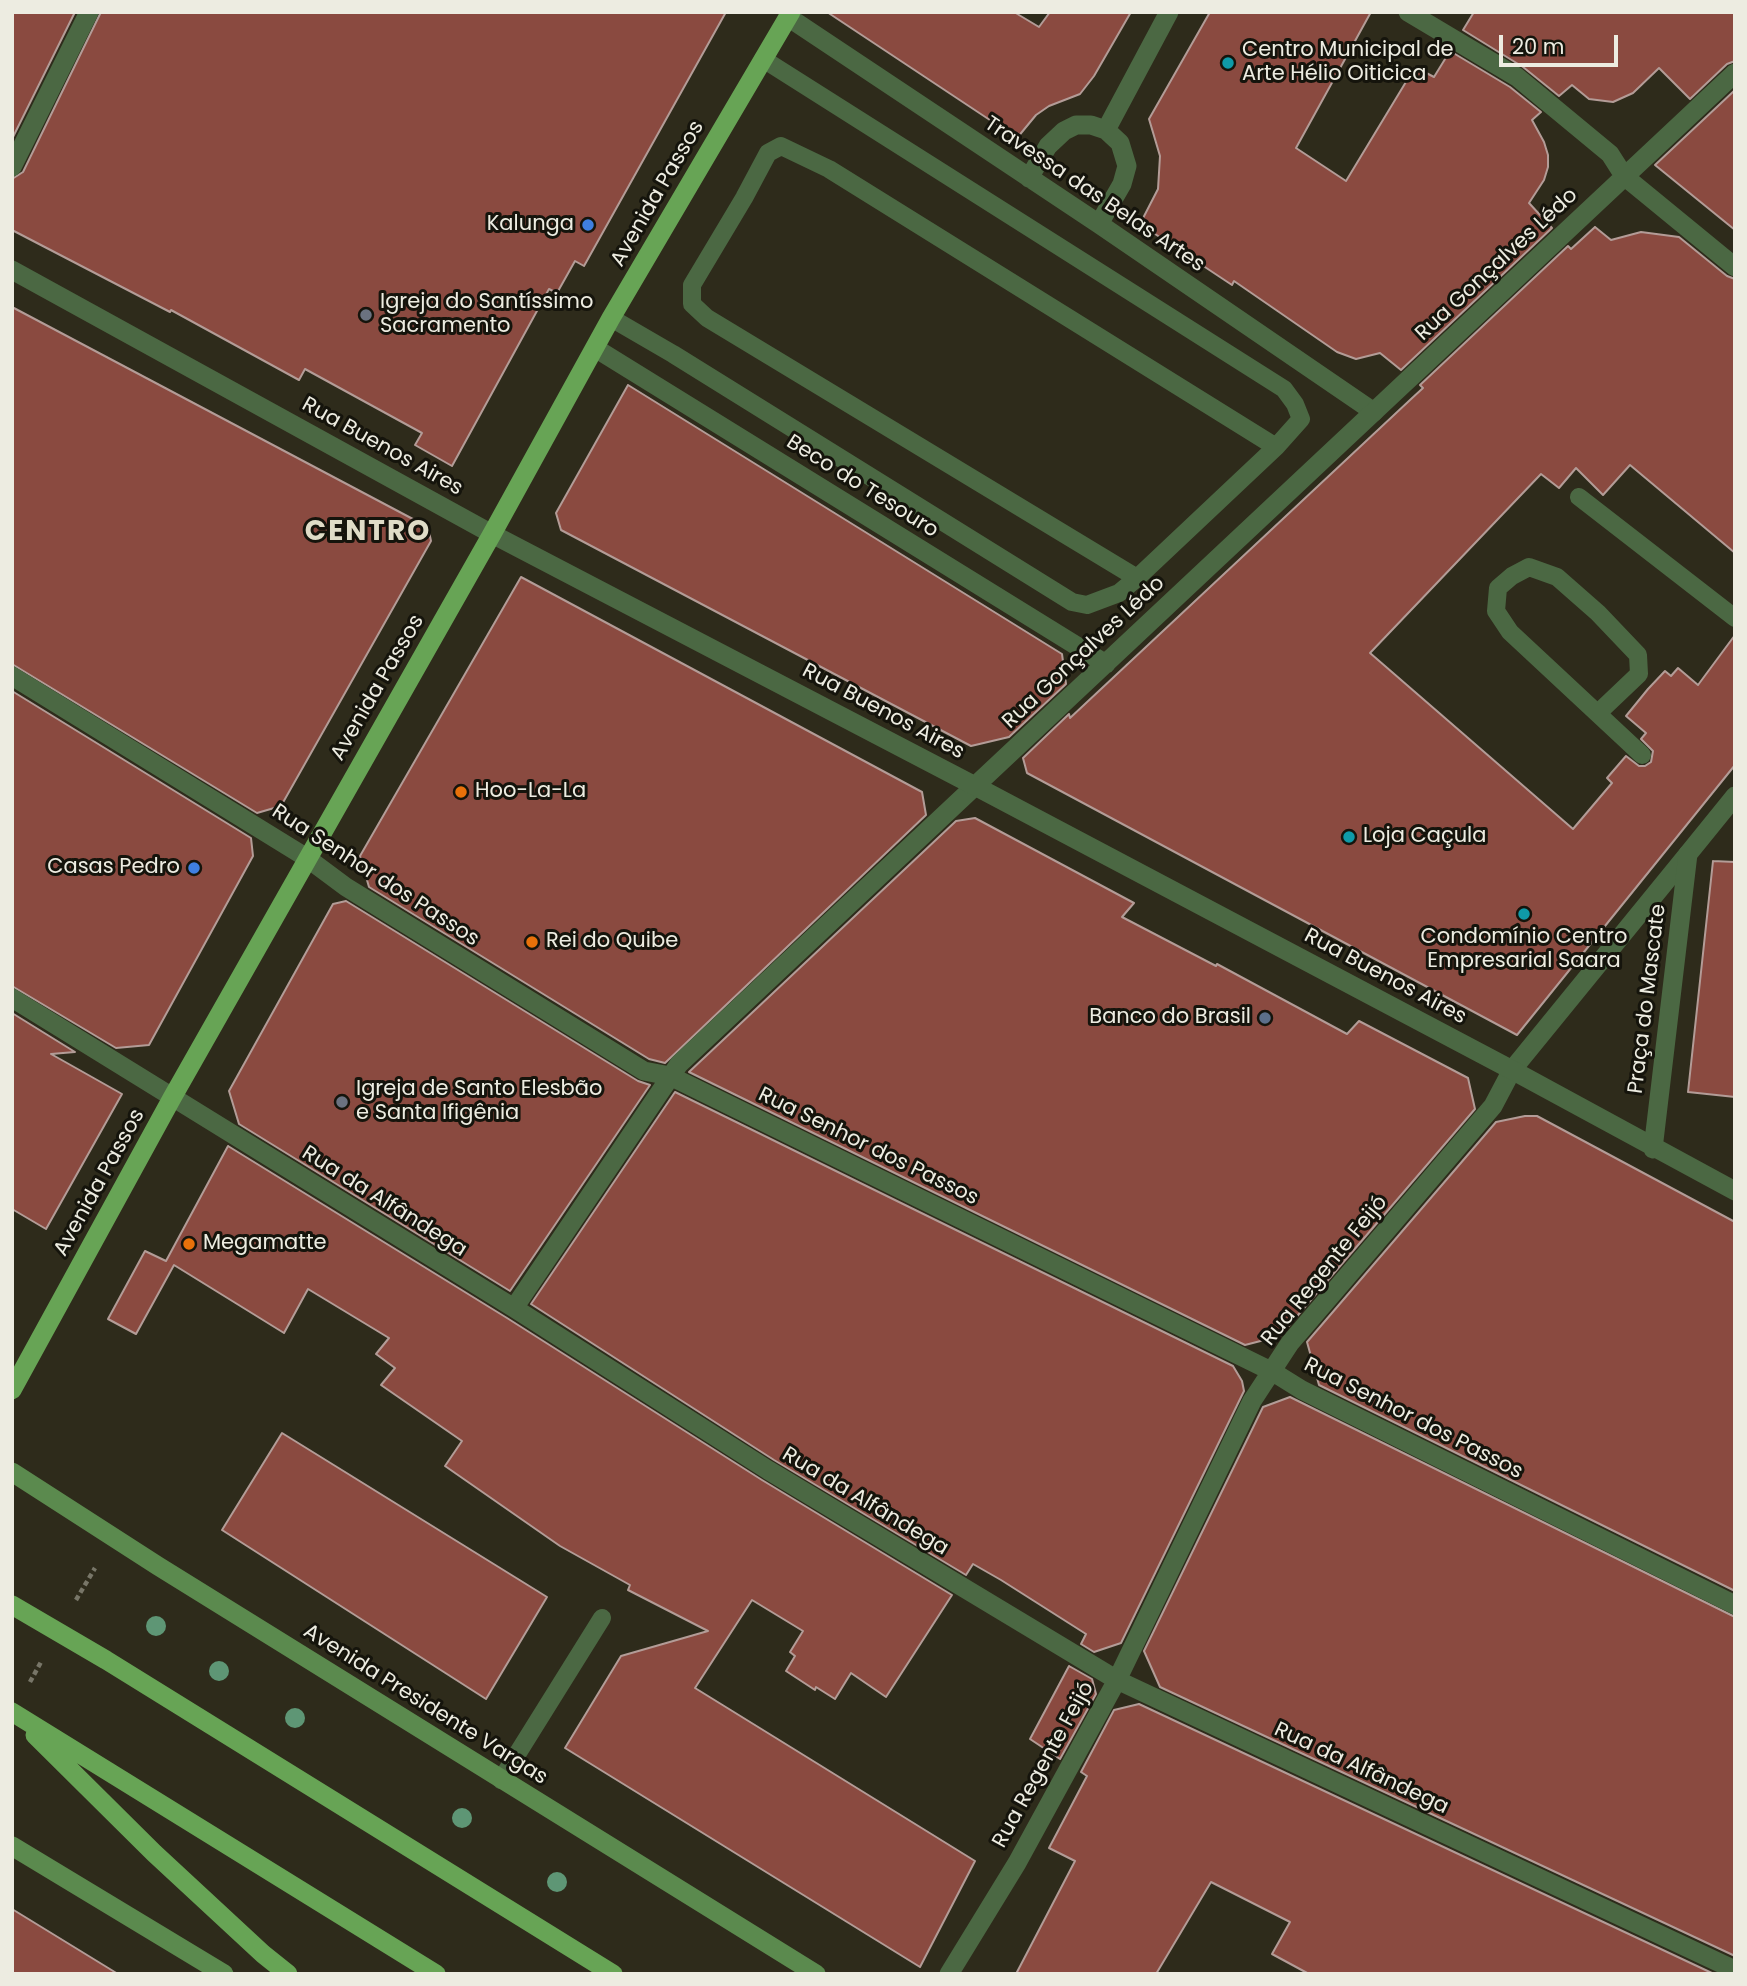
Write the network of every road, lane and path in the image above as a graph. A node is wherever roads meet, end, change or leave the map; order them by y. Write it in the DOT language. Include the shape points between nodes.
graph roads {
  1 [pos="89,12"];
  2 [pos="1169,12"];
  3 [pos="1408,12"];
  4 [pos="789,15"];
  5 [pos="763,59"];
  6 [pos="1735,73"];
  7 [pos="1105,130"];
  8 [pos="12,167"];
  9 [pos="1625,176"];
  10 [pos="1029,178"];
  11 [pos="1099,224"];
  12 [pos="1735,267"];
  13 [pos="12,270"];
  14 [pos="611,318"];
  15 [pos="595,348"];
  16 [pos="1374,412"];
  17 [pos="1276,447"];
  18 [pos="1579,497"];
  19 [pos="492,534"];
  20 [pos="1137,578"];
  21 [pos="1735,618"];
  22 [pos="1106,664"];
  23 [pos="12,676"];
  24 [pos="1598,713"];
  25 [pos="1643,755"];
  26 [pos="975,786"];
  27 [pos="1735,796"];
  28 [pos="1688,855"];
  29 [pos="307,858"];
  30 [pos="12,998"];
  31 [pos="1512,1070"];
  32 [pos="670,1076"];
  33 [pos="172,1098"];
  34 [pos="1653,1149"];
  35 [pos="1735,1191"];
  36 [pos="514,1308"];
  37 [pos="1273,1371"];
  38 [pos="12,1390"];
  39 [pos="12,1472"];
  40 [pos="94,1567"];
  41 [pos="76,1600"];
  42 [pos="12,1605"];
  43 [pos="1735,1605"];
  44 [pos="603,1618"];
  45 [pos="41,1662"];
  46 [pos="1117,1680"];
  47 [pos="30,1682"];
  48 [pos="12,1712"];
  49 [pos="501,1780"];
  50 [pos="12,1846"];
  51 [pos="1735,1970"];
  52 [pos="224,1974"];
  53 [pos="288,1974"];
  54 [pos="436,1974"];
  55 [pos="612,1974"];
  56 [pos="816,1974"];
  57 [pos="949,1974"];
  1 -- 8 [label="street"];
  2 -- 7 [label="street"];
  3 -- 9 [label="street" via="1517,77 1610,154"];
  4 -- 5 [label="main road, Avenida Passos"];
  4 -- 10 [label="street, Travessa das Belas Artes"];
  5 -- 14 [label="main road, Avenida Passos"];
  5 -- 17 [label="lane" via="1284,389 1301,419"];
  6 -- 9 [label="street, Rua Gonçalves Lédo"];
  7 -- 10 [label="street" via="1076,125 1064,131 1048,146"];
  7 -- 11 [label="street" via="1119,143 1126,166 1122,184"];
  9 -- 12 [label="street"];
  9 -- 16 [label="street, Rua Gonçalves Lédo"];
  10 -- 11 [label="street, Travessa das Belas Artes"];
  11 -- 16 [label="street, Travessa das Belas Artes"];
  13 -- 19 [label="street, Rua Buenos Aires"];
  14 -- 15 [label="main road, Avenida Passos"];
  14 -- 20 [label="lane" via="1072,602 1087,605 1119,593"];
  15 -- 19 [label="main road, Avenida Passos"];
  15 -- 22 [label="street, Beco do Tesouro"];
  16 -- 22 [label="street, Rua Gonçalves Lédo"];
  17 -- 20 [label="lane"];
  17 -- 20 [label="lane" via="830,169 781,146 768,153 692,285 692,304"];
  18 -- 21 [label="lane"];
  19 -- 26 [label="street, Rua Buenos Aires"];
  19 -- 29 [label="main road, Avenida Passos"];
  22 -- 26 [label="street, Rua Gonçalves Lédo"];
  23 -- 29 [label="street, Rua Senhor dos Passos"];
  24 -- 24 [label="lane" via="1510,632 1496,611 1498,588 1528,566 1557,577 1638,656 1639,674"];
  24 -- 25 [label="lane"];
  26 -- 31 [label="street, Rua Buenos Aires"];
  26 -- 32 [label="street, Rua Gonçalves Lédo"];
  27 -- 28 [label="street, Rua Regente Feijó" via="1711,816"];
  28 -- 31 [label="street, Rua Regente Feijó"];
  28 -- 34 [label="street, Praça do Mascate"];
  29 -- 32 [label="street, Rua Senhor dos Passos" via="346,887 644,1071"];
  29 -- 33 [label="main road, Avenida Passos"];
  30 -- 33 [label="street, Rua da Alfândega"];
  31 -- 34 [label="street, Rua Buenos Aires"];
  31 -- 37 [label="street, Rua Regente Feijó" via="1493,1106 1290,1343"];
  32 -- 36 [label="street, Rua Gonçalves Lédo"];
  32 -- 37 [label="street, Rua Senhor dos Passos"];
  33 -- 36 [label="street, Rua da Alfândega"];
  33 -- 38 [label="main road, Avenida Passos"];
  34 -- 35 [label="street, Rua Buenos Aires"];
  36 -- 46 [label="street, Rua da Alfândega" via="768,1470"];
  37 -- 43 [label="street, Rua Senhor dos Passos" via="1302,1390"];
  37 -- 46 [label="street, Rua Regente Feijó" via="1252,1401"];
  39 -- 49 [label="main road, Avenida Presidente Vargas"];
  40 -- 41 [label="path"];
  42 -- 55 [label="main road"];
  44 -- 49 [label="lane"];
  45 -- 47 [label="path"];
  46 -- 51 [label="street, Rua da Alfândega"];
  46 -- 57 [label="street, Rua Regente Feijó" via="1017,1863"];
  48 -- 53 [label="main road" via="154,1853"];
  48 -- 54 [label="main road"];
  49 -- 56 [label="main road, Avenida Presidente Vargas"];
  50 -- 52 [label="main road"];
}
